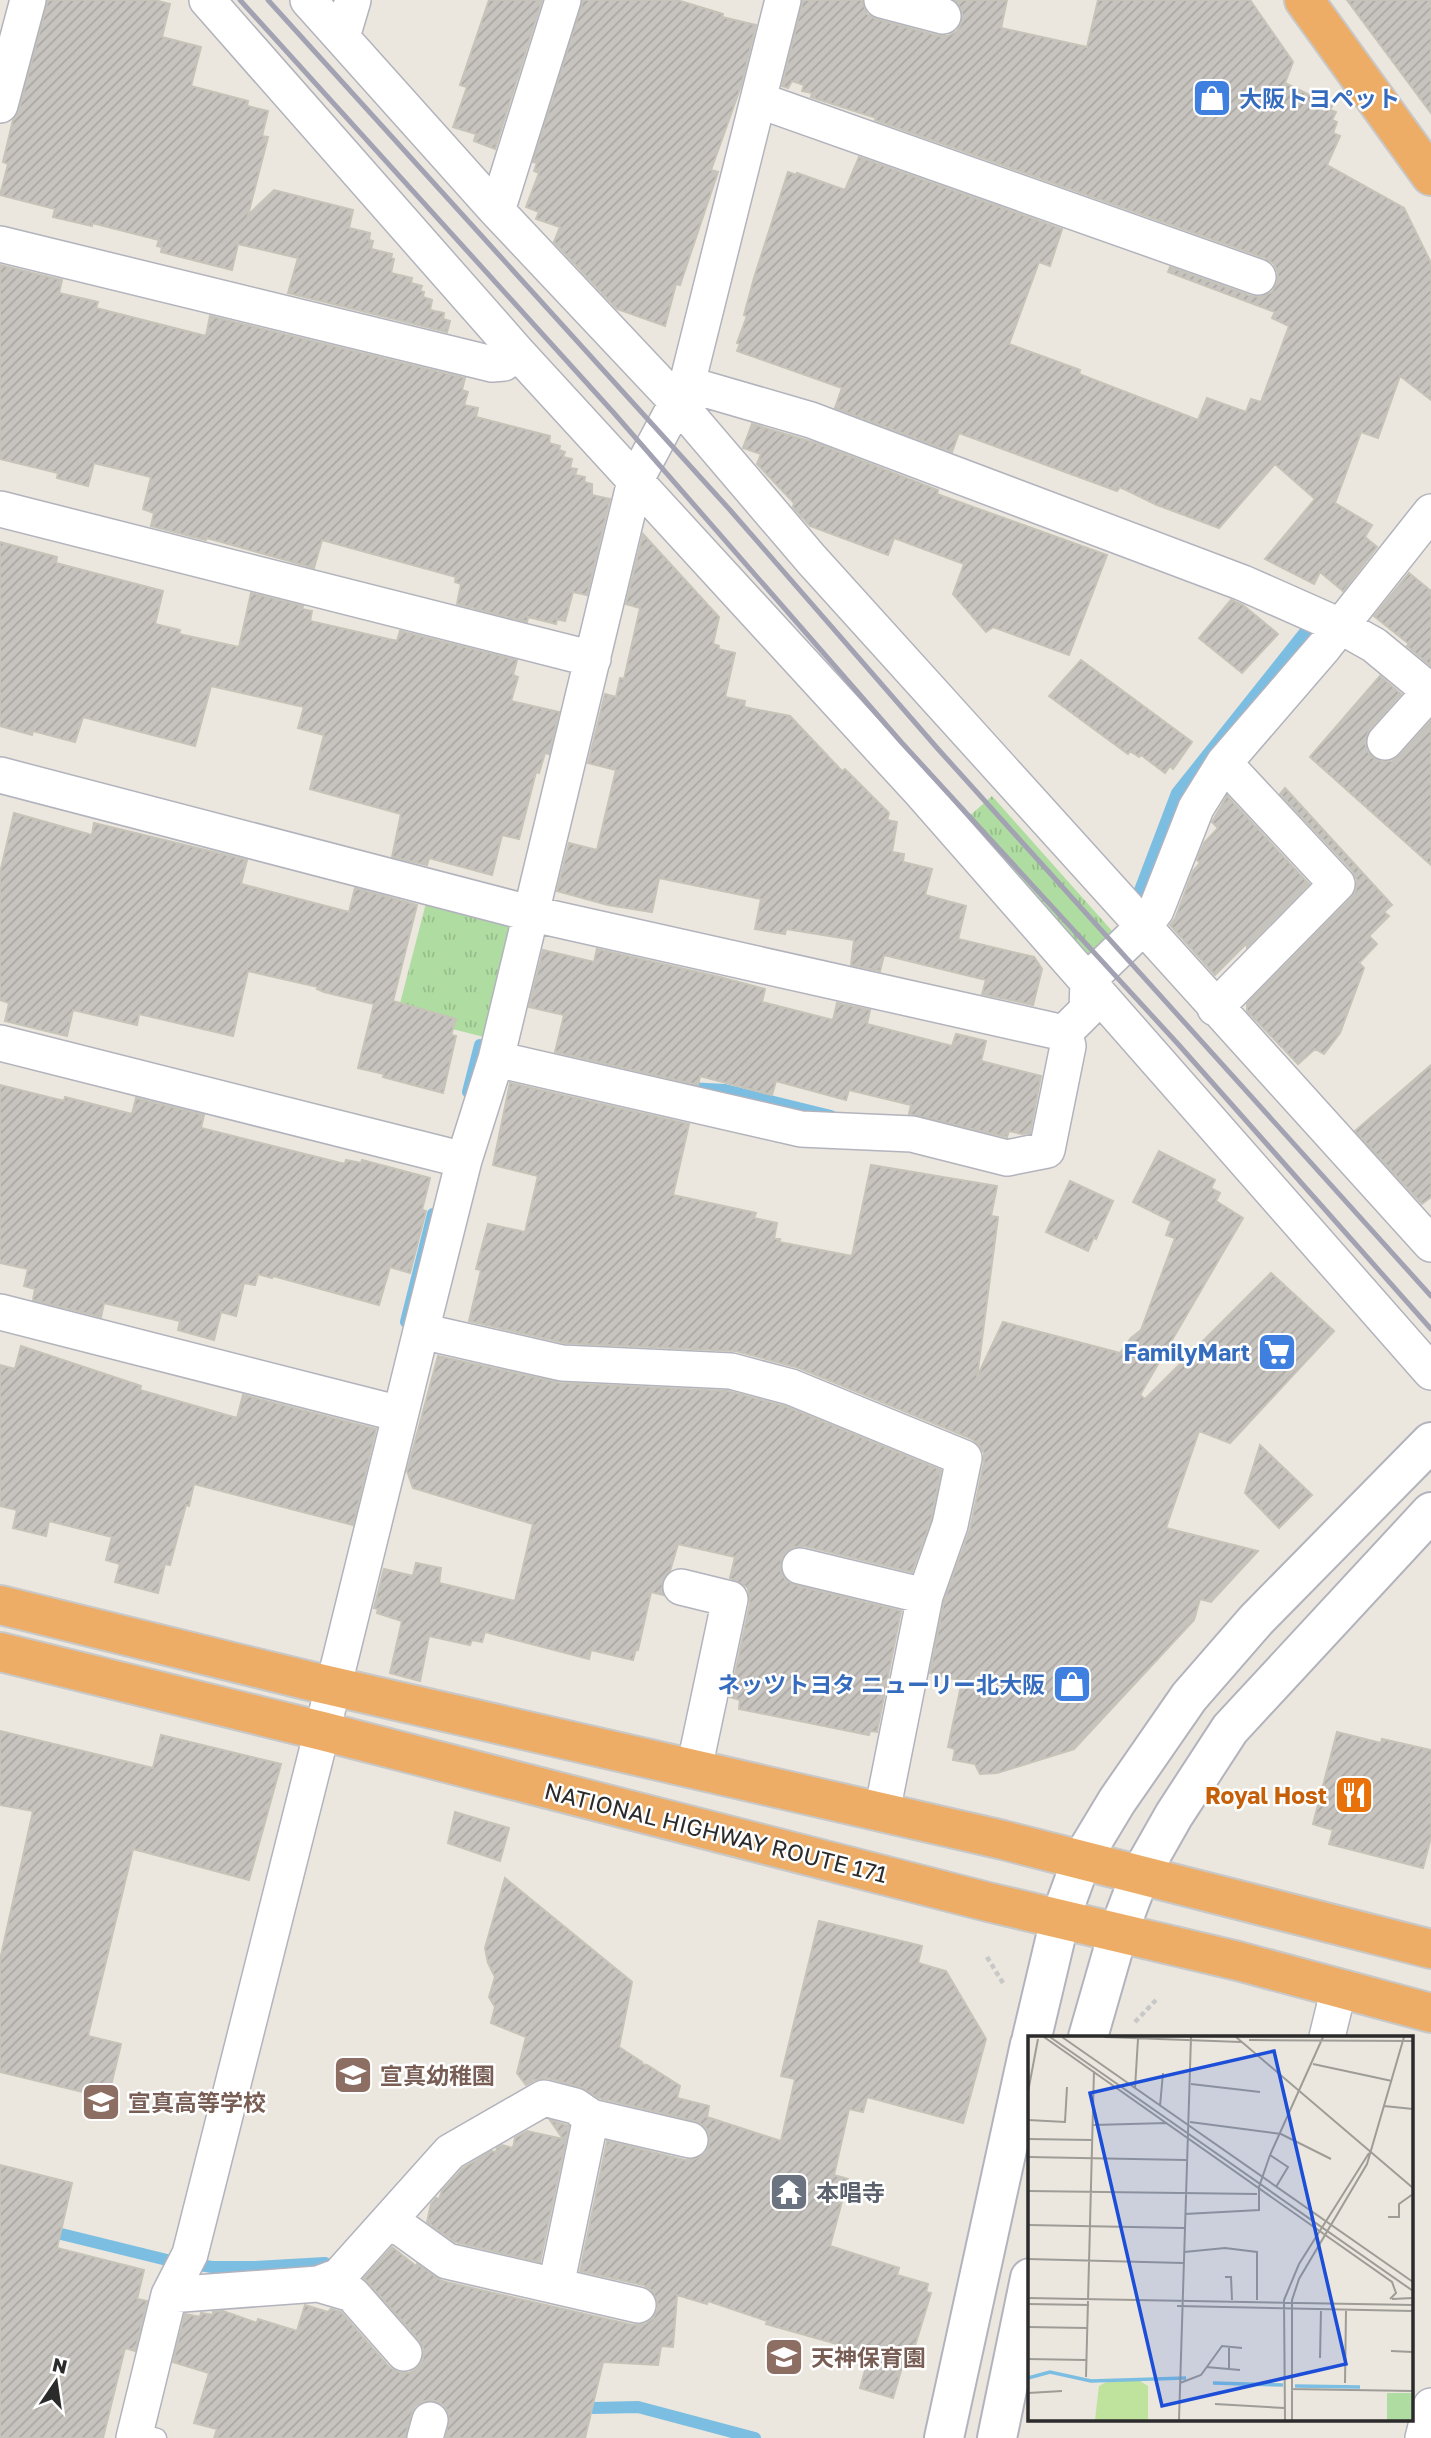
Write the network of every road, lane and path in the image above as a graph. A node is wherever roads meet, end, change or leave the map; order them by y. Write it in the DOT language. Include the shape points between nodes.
graph roads {
  1 [pos="28,0"];
  2 [pos="207,0"];
  3 [pos="308,0"];
  4 [pos="353,0"];
  5 [pos="563,0"];
  6 [pos="783,0"];
  7 [pos="882,0"];
  8 [pos="1304,0"];
  9 [pos="943,16"];
  10 [pos="342,37"];
  11 [pos="758,100"];
  12 [pos="0,106"];
  13 [pos="1431,176"];
  14 [pos="497,211"];
  15 [pos="0,244"];
  16 [pos="1258,277"];
  17 [pos="517,352"];
  18 [pos="682,393"];
  19 [pos="635,481"];
  20 [pos="0,509"];
  21 [pos="1431,512"];
  22 [pos="1340,625"];
  23 [pos="593,659"];
  24 [pos="1431,692"];
  25 [pos="1385,742"];
  26 [pos="1224,763"];
  27 [pos="0,775"];
  28 [pos="533,914"];
  29 [pos="1143,927"];
  30 [pos="1088,980"];
  31 [pos="1215,1008"];
  32 [pos="1065,1033"];
  33 [pos="0,1043"];
  34 [pos="496,1059"];
  35 [pos="464,1160"];
  36 [pos="1431,1244"];
  37 [pos="0,1312"];
  38 [pos="421,1331"];
  39 [pos="1431,1372"];
  40 [pos="400,1414"];
  41 [pos="1431,1442"];
  42 [pos="1431,1512"];
  43 [pos="800,1566"];
  44 [pos="681,1587"];
  45 [pos="925,1596"];
  46 [pos="0,1605"];
  47 [pos="0,1652"];
  48 [pos="333,1687"];
  49 [pos="322,1731"];
  50 [pos="694,1769"];
  51 [pos="882,1812"];
  52 [pos="1082,1860"];
  53 [pos="1140,1875"];
  54 [pos="1060,1919"];
  55 [pos="1118,1933"];
  56 [pos="1431,1949"];
  57 [pos="987,1957"];
  58 [pos="1339,1988"];
  59 [pos="1003,1994"];
  60 [pos="1156,2000"];
  61 [pos="1431,2013"];
  62 [pos="1129,2028"];
  63 [pos="1032,2036"];
  64 [pos="1088,2036"];
  65 [pos="1327,2036"];
  66 [pos="1028,2053"];
  67 [pos="591,2117"];
  68 [pos="690,2140"];
  69 [pos="390,2220"];
  70 [pos="318,2284"];
  71 [pos="556,2287"];
  72 [pos="1028,2288"];
  73 [pos="169,2295"];
  74 [pos="638,2305"];
  75 [pos="404,2353"];
  76 [pos="1431,2406"];
  77 [pos="142,2436"];
  78 [pos="944,2438"];
  79 [pos="997,2438"];
  80 [pos="1423,2438"];
  1 -- 12 [label="street"];
  2 -- 17 [label="street"];
  3 -- 10 [label="street"];
  4 -- 10 [label="street"];
  5 -- 14 [label="street"];
  6 -- 11 [label="street"];
  7 -- 9 [label="street"];
  8 -- 13 [label="highway"];
  10 -- 14 [label="street"];
  11 -- 16 [label="street"];
  11 -- 18 [label="street"];
  14 -- 18 [label="street"];
  15 -- 17 [label="street" via="492,364 504,363"];
  17 -- 19 [label="street"];
  18 -- 19 [label="street"];
  18 -- 22 [label="street" via="811,420 1243,583"];
  18 -- 29 [label="street" via="811,559"];
  19 -- 23 [label="street"];
  19 -- 30 [label="street"];
  20 -- 23 [label="street"];
  21 -- 22 [label="street"];
  22 -- 24 [label="street" via="1374,645"];
  22 -- 26 [label="street"];
  23 -- 28 [label="street"];
  24 -- 25 [label="street"];
  26 -- 29 [label="street" via="1195,808 1156,910"];
  26 -- 31 [label="street" via="1337,884"];
  27 -- 28 [label="street"];
  28 -- 32 [label="street"];
  28 -- 34 [label="street"];
  29 -- 30 [label="street"];
  29 -- 31 [label="street"];
  30 -- 32 [label="street" via="1087,1010"];
  30 -- 39 [label="street"];
  31 -- 36 [label="street"];
  32 -- 34 [label="street" via="1068,1046 1047,1150 1007,1158 912,1134 801,1129"];
  33 -- 35 [label="street"];
  34 -- 35 [label="street"];
  35 -- 38 [label="street"];
  37 -- 40 [label="street"];
  38 -- 40 [label="street"];
  38 -- 45 [label="street" via="562,1363 731,1371 791,1387 964,1458 950,1525"];
  40 -- 48 [label="street"];
  41 -- 52 [label="street" via="1256,1620 1189,1697"];
  42 -- 53 [label="street" via="1230,1729"];
  43 -- 45 [label="street"];
  44 -- 50 [label="street" via="730,1599"];
  45 -- 51 [label="street"];
  46 -- 48 [label="highway"];
  47 -- 49 [label="highway, NATIONAL HIGHWAY ROUTE 171"];
  48 -- 49 [label="street"];
  48 -- 50 [label="highway"];
  49 -- 54 [label="highway, NATIONAL HIGHWAY ROUTE 171"];
  49 -- 73 [label="street" via="190,2254"];
  50 -- 51 [label="highway"];
  51 -- 52 [label="highway"];
  52 -- 53 [label="highway"];
  52 -- 54 [label="street"];
  53 -- 55 [label="street"];
  53 -- 56 [label="highway"];
  54 -- 55 [label="highway, NATIONAL HIGHWAY ROUTE 171"];
  54 -- 63 [label="street"];
  55 -- 58 [label="highway, NATIONAL HIGHWAY ROUTE 171"];
  55 -- 64 [label="street"];
  57 -- 59 [label="path" via="1003,1982"];
  58 -- 61 [label="highway, NATIONAL HIGHWAY ROUTE 171"];
  58 -- 65 [label="street"];
  60 -- 62 [label="path"];
  66 -- 78 [label="street"];
  67 -- 68 [label="street"];
  67 -- 69 [label="street" via="575,2106 544,2098 450,2151"];
  67 -- 71 [label="street"];
  69 -- 70 [label="street" via="340,2276"];
  69 -- 71 [label="street" via="447,2261"];
  70 -- 73 [label="street"];
  70 -- 75 [label="street" via="352,2294"];
  71 -- 74 [label="street"];
  72 -- 79 [label="street"];
  73 -- 77 [label="street"];
  76 -- 80 [label="street"];
}
